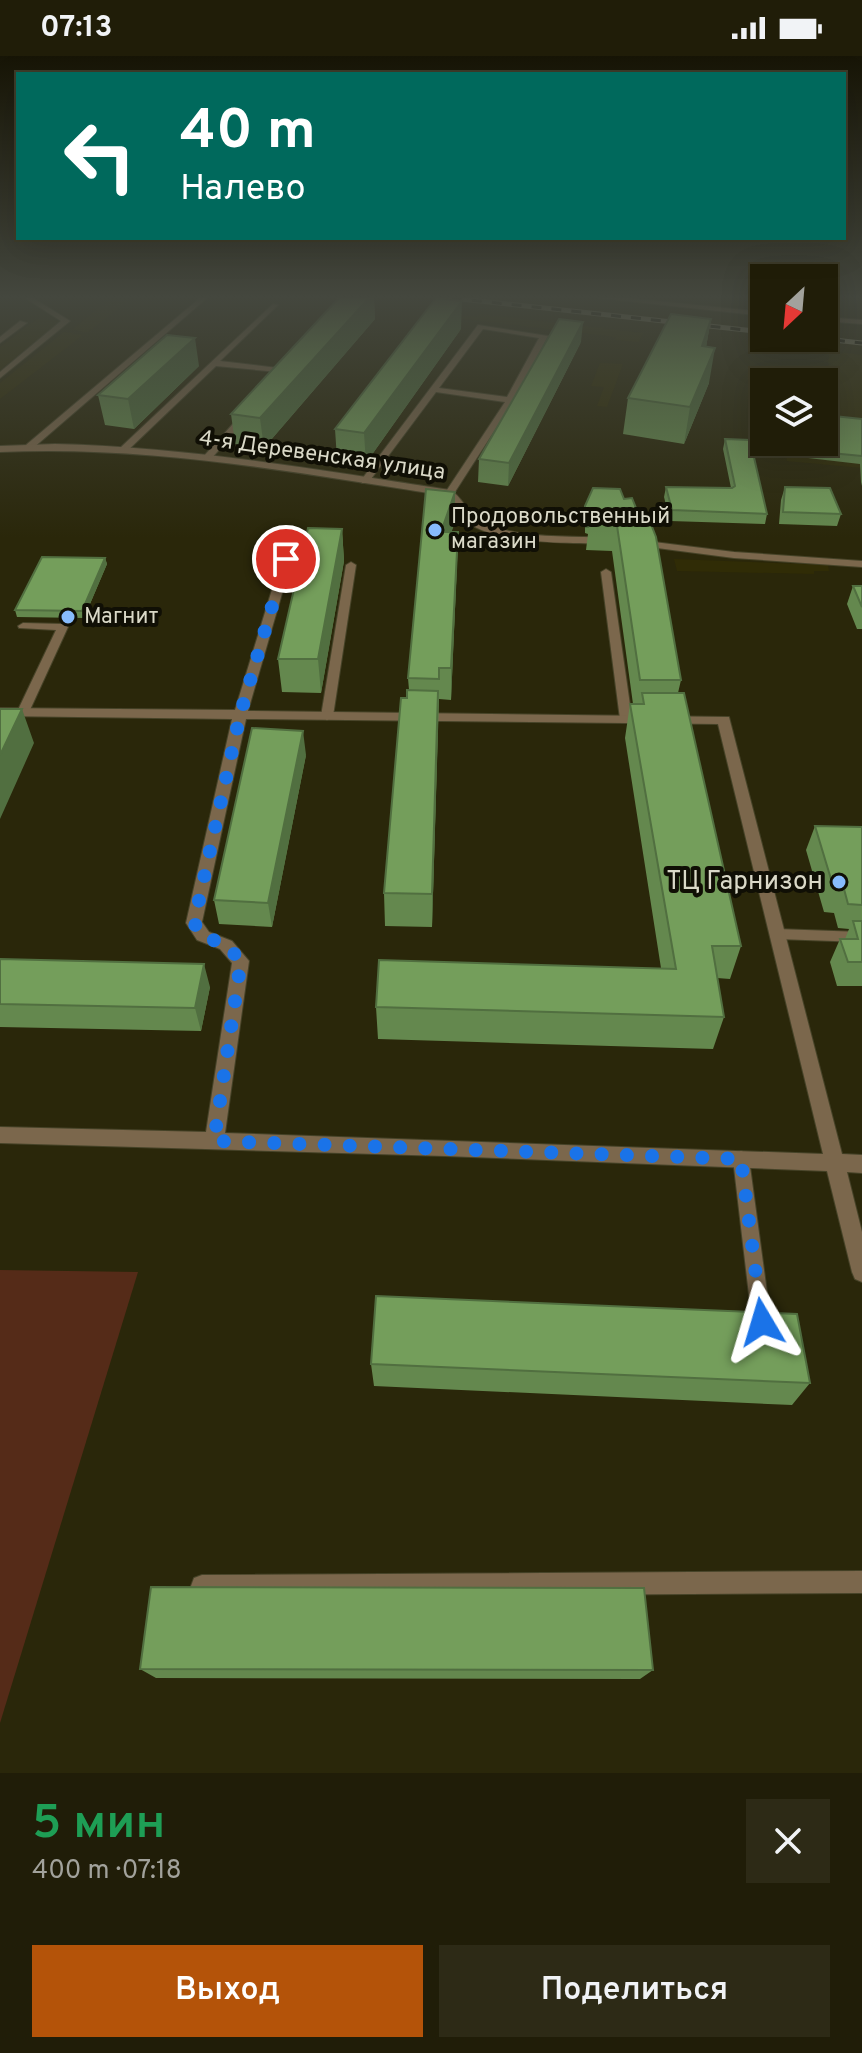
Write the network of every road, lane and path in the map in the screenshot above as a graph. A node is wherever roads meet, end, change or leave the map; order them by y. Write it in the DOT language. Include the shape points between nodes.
graph roads {
  1 [pos="110,378"];
  2 [pos="197,378"];
  3 [pos="280,378"];
  4 [pos="441,378"];
  5 [pos="522,378"];
  6 [pos="276,382"];
  7 [pos="433,389"];
  8 [pos="510,400"];
  9 [pos="256,403"];
  10 [pos="29,447"];
  11 [pos="0,449"];
  12 [pos="122,451"];
  13 [pos="207,458"];
  14 [pos="365,481"];
  15 [pos="450,493"];
  16 [pos="286,559"];
  17 [pos="862,564"];
  18 [pos="351,565"];
  19 [pos="606,572"];
  20 [pos="23,626"];
  21 [pos="0,712"];
  22 [pos="23,712"];
  23 [pos="240,715"];
  24 [pos="327,716"];
  25 [pos="626,719"];
  26 [pos="777,934"];
  27 [pos="862,937"];
  28 [pos="0,1135"];
  29 [pos="214,1141"];
  30 [pos="741,1159"];
  31 [pos="835,1162"];
  32 [pos="862,1164"];
  33 [pos="862,1272"];
  34 [pos="731,1321"];
  35 [pos="862,1582"];
  36 [pos="202,1586"];
  1 -- 10 [label="lane"];
  2 -- 12 [label="lane"];
  3 -- 6 [label="lane"];
  4 -- 7 [label="lane"];
  5 -- 8 [label="lane"];
  7 -- 8 [label="lane"];
  7 -- 14 [label="lane"];
  8 -- 15 [label="lane"];
  9 -- 13 [label="lane"];
  10 -- 11 [label="street, 4-я Деревенская улица"];
  10 -- 12 [label="street, 4-я Деревенская улица"];
  12 -- 13 [label="street, 4-я Деревенская улица"];
  13 -- 14 [label="street, 4-я Деревенская улица"];
  14 -- 15 [label="street, 4-я Деревенская улица"];
  15 -- 17 [label="street, 4-я Деревенская улица" via="463,513 501,532"];
  16 -- 23 [label="street"];
  18 -- 24 [label="lane"];
  19 -- 25 [label="lane"];
  20 -- 22 [label="lane" via="63,627"];
  21 -- 22 [label="street"];
  22 -- 23 [label="street"];
  23 -- 24 [label="street"];
  23 -- 29 [label="street" via="194,923 203,936 226,945 241,961"];
  24 -- 25 [label="street"];
  25 -- 26 [label="street" via="724,720"];
  26 -- 27 [label="lane"];
  26 -- 31 [label="street"];
  28 -- 29 [label="street"];
  29 -- 30 [label="street"];
  30 -- 31 [label="street"];
  30 -- 34 [label="lane" via="762,1322"];
  31 -- 32 [label="street"];
  31 -- 33 [label="street"];
  35 -- 36 [label="lane"];
}
